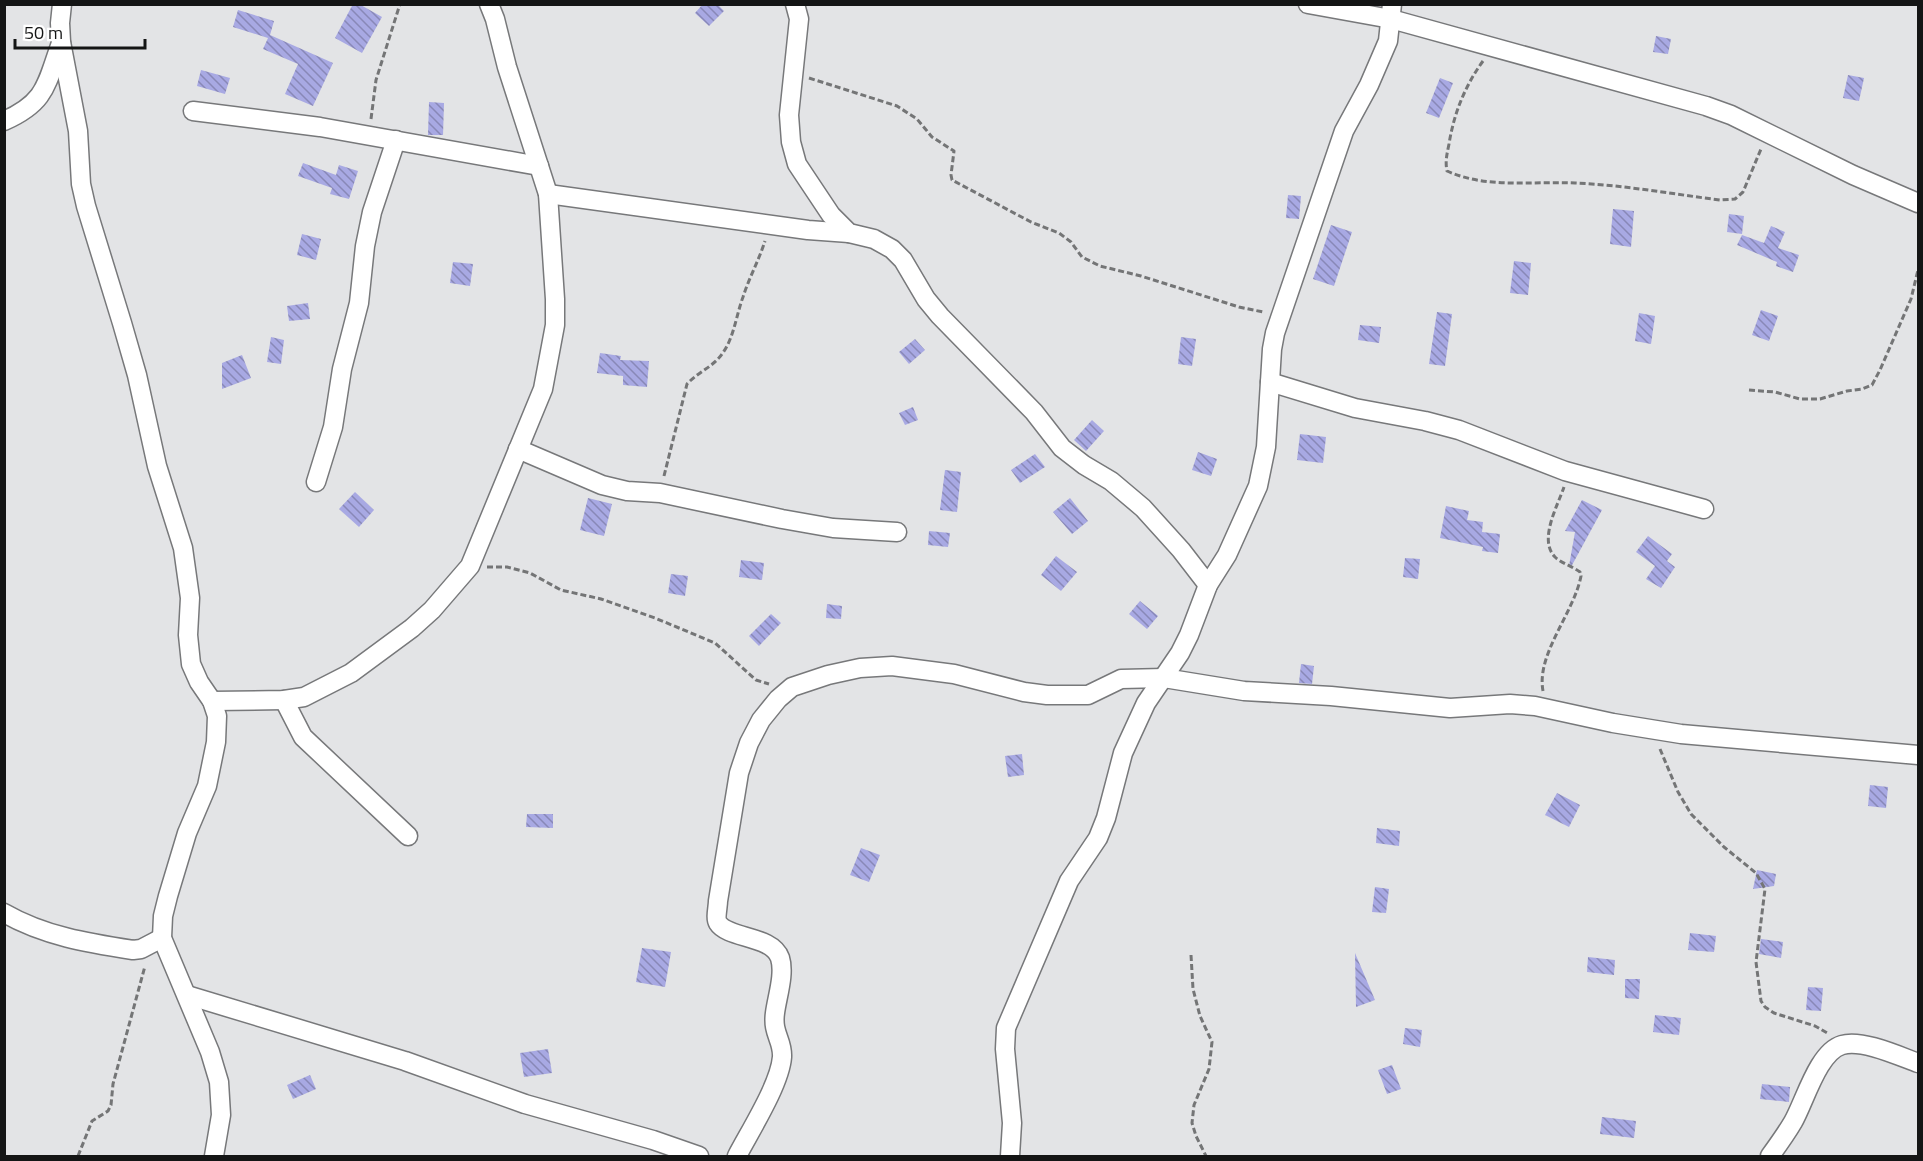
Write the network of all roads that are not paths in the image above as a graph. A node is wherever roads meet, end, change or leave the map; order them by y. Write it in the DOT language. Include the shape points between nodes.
graph roads {
  1 [pos="62,4"];
  2 [pos="489,4"];
  3 [pos="1308,4"];
  4 [pos="801,9"];
  5 [pos="1392,11"];
  6 [pos="61,42"];
  7 [pos="193,111"];
  8 [pos="4,121"];
  9 [pos="396,140"];
  10 [pos="539,166"];
  11 [pos="548,194"];
  12 [pos="1918,203"];
  13 [pos="849,233"];
  14 [pos="1270,382"];
  15 [pos="518,449"];
  16 [pos="316,482"];
  17 [pos="1704,509"];
  18 [pos="897,532"];
  19 [pos="1208,585"];
  20 [pos="1164,678"];
  21 [pos="284,700"];
  22 [pos="212,701"];
  23 [pos="1918,755"];
  24 [pos="408,836"];
  25 [pos="4,913"];
  26 [pos="158,940"];
  27 [pos="187,995"];
  28 [pos="1918,1063"];
  29 [pos="214,1156"];
  30 [pos="699,1156"];
  31 [pos="737,1156"];
  32 [pos="1010,1156"];
  33 [pos="1770,1156"];
  1 -- 6 [label="street"];
  2 -- 10 [label="street"];
  3 -- 5 [label="street"];
  4 -- 13 [label="street" via="789,115 791,142 797,164 831,215"];
  5 -- 12 [label="street" via="1493,48 1731,115"];
  5 -- 14 [label="street" via="1388,41 1339,143 1275,333"];
  6 -- 8 [label="street" via="36,102"];
  6 -- 22 [label="street" via="78,131 86,206 183,548 190,598 191,664"];
  7 -- 9 [label="street"];
  9 -- 10 [label="street"];
  9 -- 16 [label="street" via="372,212 359,303 342,369 333,427"];
  10 -- 11 [label="street"];
  11 -- 13 [label="street"];
  11 -- 15 [label="street" via="555,325 543,389"];
  13 -- 19 [label="street" via="874,239 892,249 940,316 1034,412 1062,448 1111,480 1143,508"];
  14 -- 17 [label="street" via="1355,408 1459,430 1565,471"];
  14 -- 19 [label="street" via="1266,447 1258,486 1227,555"];
  15 -- 18 [label="street" via="602,485 627,491 660,493 823,526"];
  15 -- 21 [label="street" via="470,566 432,610 351,673 304,697"];
  19 -- 20 [label="street" via="1189,635"];
  20 -- 23 [label="street" via="1267,694 1450,708 1510,704 1549,708 1644,729"];
  20 -- 31 [label="street" via="1121,679 1088,695 1071,696 1024,692 954,674 892,666 828,675 792,687 778,699 749,743 739,773 718,901 718,924 764,943 780,957 774,1027 782,1050 780,1068"];
  20 -- 32 [label="street" via="1146,703 1123,753 1098,838 1069,881 1006,1028 1012,1123"];
  21 -- 22 [label="street"];
  21 -- 24 [label="street" via="303,737"];
  22 -- 26 [label="street" via="217,716 212,764 187,833"];
  25 -- 26 [label="street" via="22,924 91,944 133,951"];
  26 -- 27 [label="street"];
  27 -- 29 [label="street" via="219,1082 221,1115"];
  27 -- 30 [label="street"];
  28 -- 33 [label="street" via="1872,1047 1841,1045 1825,1058"];
}
